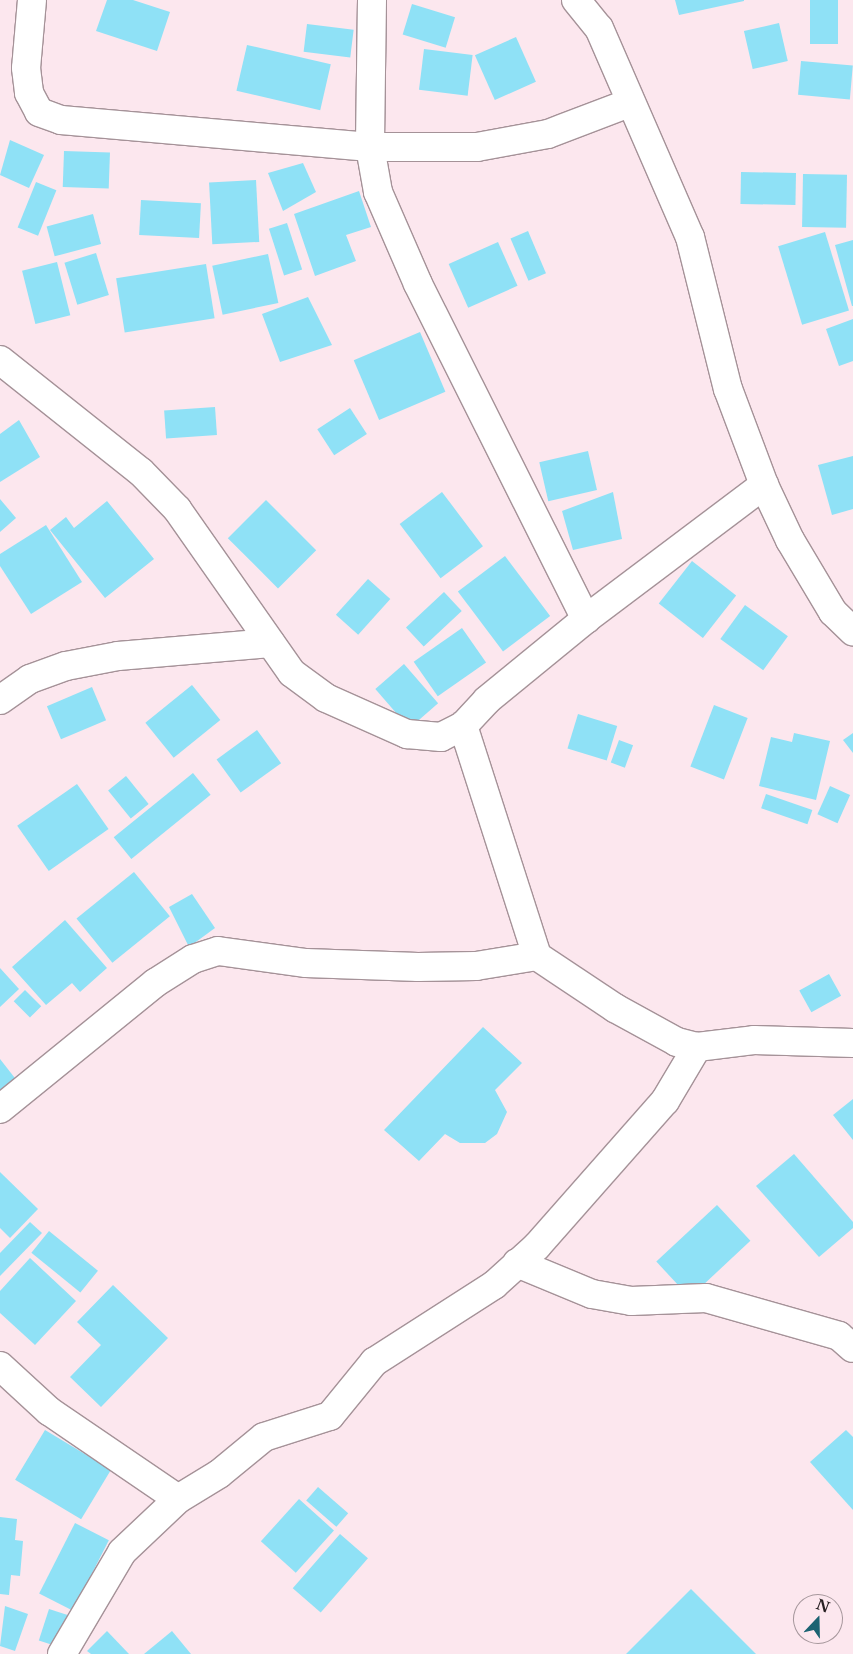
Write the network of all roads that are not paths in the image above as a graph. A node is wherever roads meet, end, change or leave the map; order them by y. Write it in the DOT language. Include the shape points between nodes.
graph roads {
  1 [pos="32,0"];
  2 [pos="372,0"];
  3 [pos="576,0"];
  4 [pos="629,103"];
  5 [pos="370,147"];
  6 [pos="0,360"];
  7 [pos="764,485"];
  8 [pos="586,619"];
  9 [pos="853,631"];
  10 [pos="270,643"];
  11 [pos="0,700"];
  12 [pos="463,726"];
  13 [pos="537,956"];
  14 [pos="853,1043"];
  15 [pos="697,1046"];
  16 [pos="0,1109"];
  17 [pos="517,1263"];
  18 [pos="853,1348"];
  19 [pos="0,1366"];
  20 [pos="178,1499"];
  21 [pos="62,1654"];
  1 -- 5 [label="street" via="26,68 29,93 40,112 61,120"];
  2 -- 5 [label="street"];
  3 -- 4 [label="street" via="599,28"];
  4 -- 5 [label="street" via="548,134 477,147"];
  4 -- 7 [label="street" via="690,237 728,389"];
  5 -- 8 [label="street" via="378,192 418,284"];
  6 -- 10 [label="street" via="141,472 177,509"];
  7 -- 8 [label="street"];
  7 -- 9 [label="street" via="790,540 833,612"];
  8 -- 12 [label="street" via="487,700"];
  10 -- 11 [label="street" via="118,656 66,666 30,679"];
  10 -- 12 [label="street" via="292,673 370,721 407,734 440,736"];
  12 -- 13 [label="street"];
  13 -- 15 [label="street" via="676,1042"];
  13 -- 16 [label="street" via="476,966 418,967 306,963 218,951 193,959 155,983"];
  14 -- 15 [label="street" via="754,1040"];
  15 -- 17 [label="street" via="686,1070 645,1124"];
  17 -- 18 [label="street" via="592,1294 630,1301 706,1298 839,1336"];
  17 -- 20 [label="street" via="451,1315 397,1344 374,1362 330,1416 264,1437 219,1474"];
  19 -- 20 [label="street" via="49,1411"];
  20 -- 21 [label="street" via="122,1552"];
}
